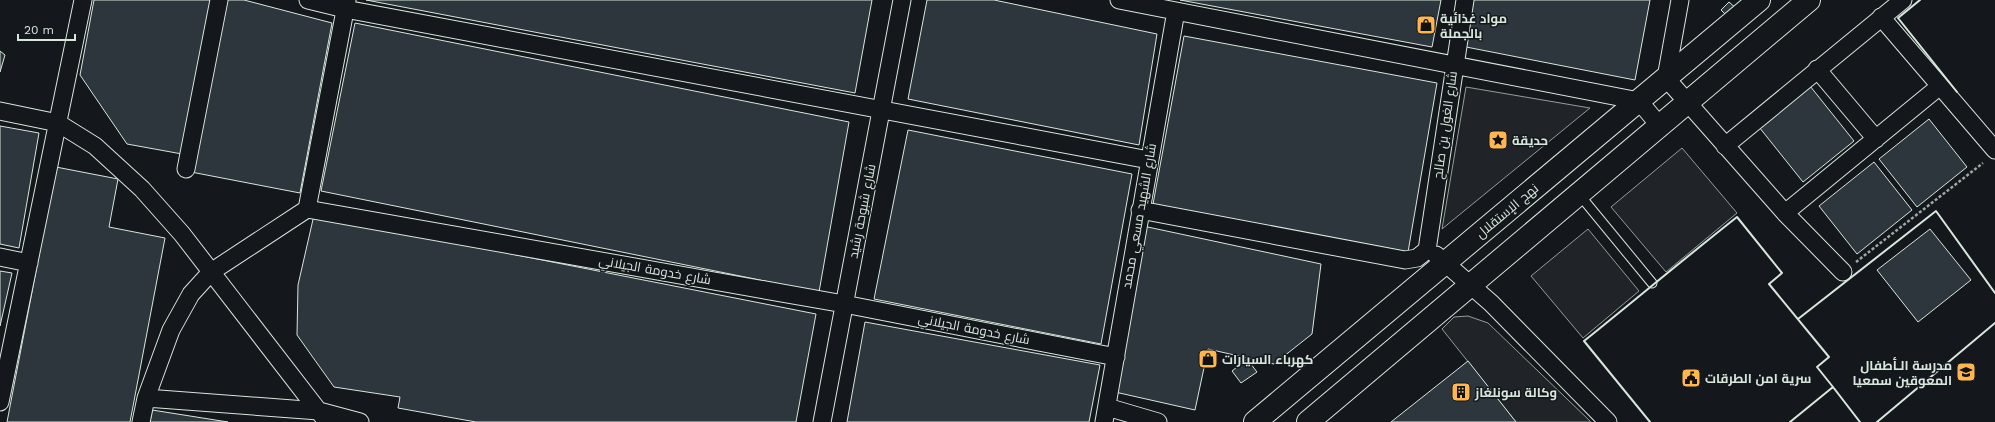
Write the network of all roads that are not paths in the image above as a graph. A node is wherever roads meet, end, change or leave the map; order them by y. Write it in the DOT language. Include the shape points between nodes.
graph roads {
  1 [pos="83,0"];
  2 [pos="219,0"];
  3 [pos="308,0"];
  4 [pos="902,0"];
  5 [pos="1119,0"];
  6 [pos="1465,0"];
  7 [pos="1680,0"];
  8 [pos="1759,0"];
  9 [pos="1809,0"];
  10 [pos="1902,0"];
  11 [pos="346,4"];
  12 [pos="1176,11"];
  13 [pos="1881,17"];
  14 [pos="1454,64"];
  15 [pos="1817,69"];
  16 [pos="1666,78"];
  17 [pos="1940,86"];
  18 [pos="1639,101"];
  19 [pos="1687,102"];
  20 [pos="881,110"];
  21 [pos="0,111"];
  22 [pos="58,123"];
  23 [pos="1659,125"];
  24 [pos="1876,139"];
  25 [pos="1725,146"];
  26 [pos="1992,154"];
  27 [pos="1149,160"];
  28 [pos="186,169"];
  29 [pos="1578,194"];
  30 [pos="307,209"];
  31 [pos="1140,210"];
  32 [pos="1785,213"];
  33 [pos="1427,250"];
  34 [pos="0,257"];
  35 [pos="1446,262"];
  36 [pos="29,263"];
  37 [pos="211,272"];
  38 [pos="1843,272"];
  39 [pos="1652,283"];
  40 [pos="1471,284"];
  41 [pos="844,304"];
  42 [pos="1116,357"];
  43 [pos="146,398"];
  44 [pos="0,402"];
  45 [pos="1105,414"];
  46 [pos="323,416"];
  47 [pos="141,422"];
  48 [pos="360,422"];
  49 [pos="822,422"];
  50 [pos="1158,422"];
  51 [pos="1256,422"];
  52 [pos="1308,422"];
  53 [pos="1608,422"];
  1 -- 22 [label="street"];
  2 -- 28 [label="street"];
  3 -- 11 [label="street"];
  4 -- 20 [label="street, شارع شبوحة رشيد"];
  5 -- 12 [label="street"];
  6 -- 14 [label="street, شارع الغول بن صالح"];
  7 -- 16 [label="street"];
  8 -- 16 [label="main road, نهج الإستقلال"];
  9 -- 19 [label="main road"];
  10 -- 13 [label="street"];
  11 -- 20 [label="street"];
  11 -- 30 [label="street"];
  12 -- 14 [label="street"];
  12 -- 27 [label="street, شارع الشهيد مسعي محمد"];
  13 -- 15 [label="street"];
  13 -- 17 [label="street"];
  14 -- 18 [label="street"];
  14 -- 33 [label="street, شارع الغول بن صالح"];
  15 -- 24 [label="street"];
  15 -- 25 [label="street"];
  16 -- 18 [label="main road, نهج الإستقلال"];
  16 -- 19 [label="street"];
  17 -- 24 [label="street"];
  17 -- 26 [label="street"];
  18 -- 23 [label="street"];
  18 -- 35 [label="main road, نهج الإستقلال"];
  19 -- 23 [label="main road"];
  19 -- 25 [label="street"];
  20 -- 27 [label="street"];
  20 -- 41 [label="street, شارع شبوحة رشيد"];
  21 -- 22 [label="street"];
  22 -- 36 [label="street"];
  22 -- 37 [label="street" via="95,146 142,189"];
  23 -- 29 [label="main road"];
  24 -- 32 [label="street"];
  25 -- 32 [label="street"];
  27 -- 31 [label="street, شارع الشهيد مسعي محمد"];
  29 -- 39 [label="lane"];
  29 -- 40 [label="main road"];
  30 -- 37 [label="street"];
  30 -- 41 [label="street, شارع خدومة الجيلاني"];
  31 -- 33 [label="street" via="1404,260 1417,258"];
  31 -- 42 [label="street, شارع الشهيد مسعي محمد"];
  32 -- 38 [label="street"];
  33 -- 35 [label="street"];
  34 -- 36 [label="street"];
  35 -- 40 [label="street"];
  35 -- 51 [label="main road, نهج الإستقلال"];
  36 -- 44 [label="street"];
  37 -- 43 [label="street" via="191,294 171,330"];
  37 -- 46 [label="street"];
  40 -- 52 [label="main road"];
  40 -- 53 [label="street"];
  41 -- 42 [label="street, شارع خدومة الجيلاني"];
  41 -- 49 [label="street, شارع شبوحة رشيد"];
  42 -- 45 [label="street, شارع الشهيد مسعي محمد"];
  43 -- 46 [label="street"];
  43 -- 47 [label="street"];
  45 -- 50 [label="street"];
  46 -- 48 [label="street"];
}
